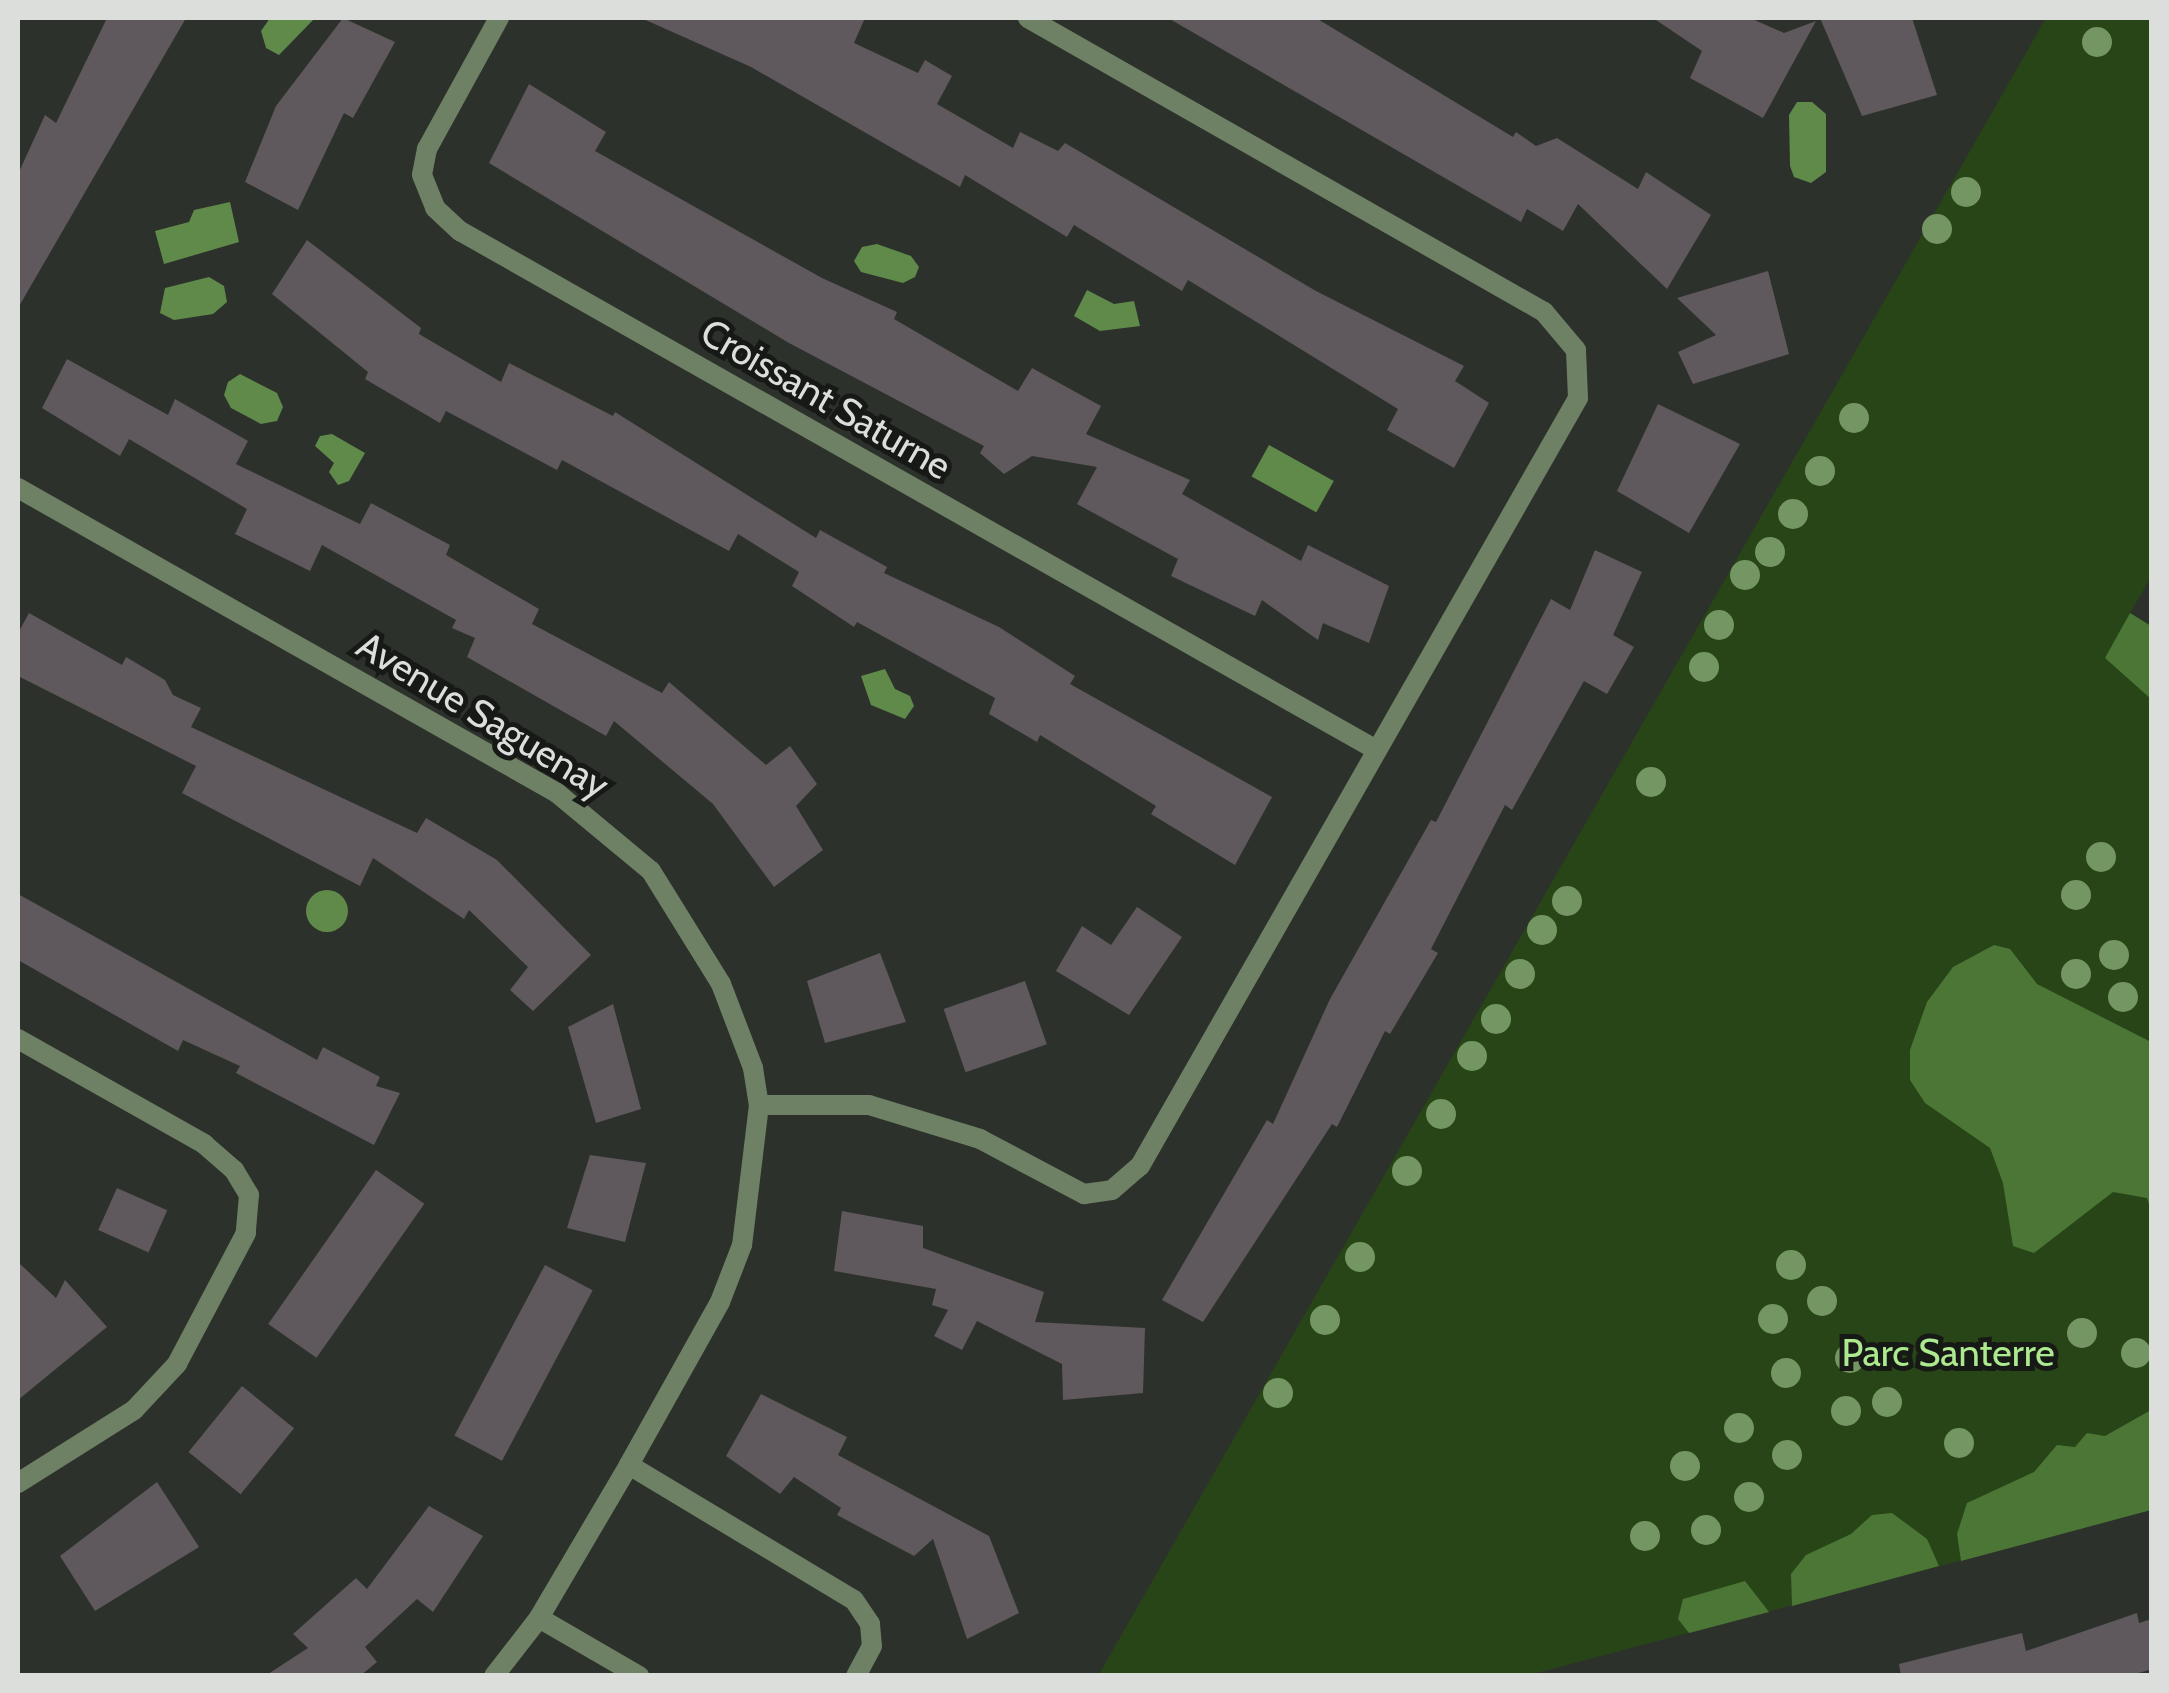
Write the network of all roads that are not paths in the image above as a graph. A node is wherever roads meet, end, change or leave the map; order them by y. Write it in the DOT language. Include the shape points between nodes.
graph roads {
  1 [pos="500,18"];
  2 [pos="1028,18"];
  3 [pos="18,488"];
  4 [pos="1373,748"];
  5 [pos="18,1039"];
  6 [pos="759,1104"];
  7 [pos="628,1465"];
  8 [pos="18,1483"];
  9 [pos="539,1618"];
  10 [pos="494,1676"];
  11 [pos="639,1676"];
  12 [pos="856,1676"];
  1 -- 4 [label="street, Croissant Saturne" via="427,149 422,176 436,208 460,231"];
  2 -- 4 [label="street" via="1544,312 1576,350 1578,398"];
  3 -- 6 [label="street, Avenue Saguenay" via="557,793 618,838 693,930 748,1052"];
  4 -- 6 [label="street" via="1140,1166 1112,1190 1084,1194 1059,1186 980,1139 869,1105"];
  5 -- 8 [label="street" via="204,1144 234,1170 249,1196 246,1233 177,1364 134,1410"];
  6 -- 7 [label="street, Avenue Saguenay" via="742,1245 720,1302"];
  7 -- 9 [label="street, Avenue Saguenay"];
  7 -- 12 [label="street" via="854,1600 870,1624 872,1646"];
  9 -- 10 [label="street, Avenue Saguenay"];
  9 -- 11 [label="street"];
}
